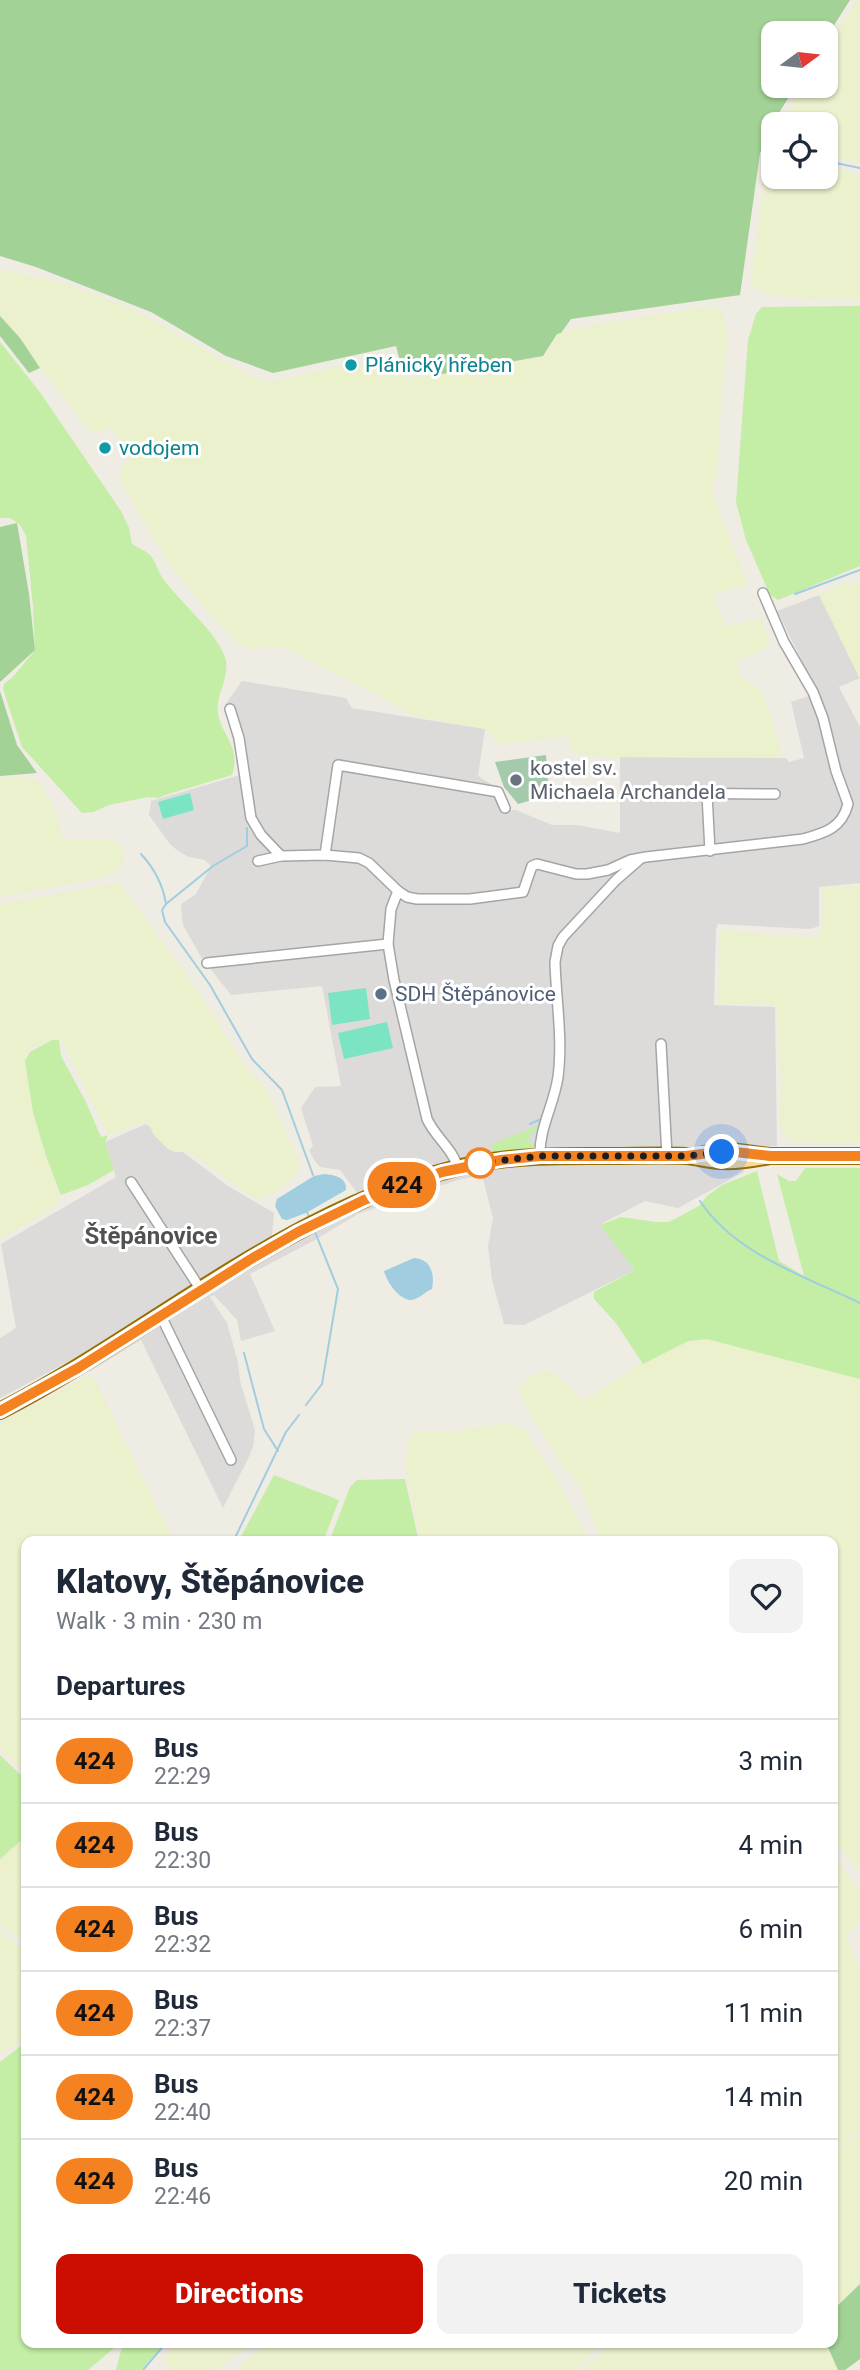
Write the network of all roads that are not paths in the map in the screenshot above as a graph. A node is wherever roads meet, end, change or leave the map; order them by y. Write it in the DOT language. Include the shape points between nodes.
graph roads {
  1 [pos="763,593"];
  2 [pos="230,709"];
  3 [pos="653,793"];
  4 [pos="707,793"];
  5 [pos="775,794"];
  6 [pos="505,808"];
  7 [pos="710,851"];
  8 [pos="325,855"];
  9 [pos="281,856"];
  10 [pos="640,859"];
  11 [pos="258,861"];
  12 [pos="398,891"];
  13 [pos="388,944"];
  14 [pos="207,963"];
  15 [pos="661,1044"];
  16 [pos="540,1156"];
  17 [pos="667,1156"];
  18 [pos="860,1156"];
  19 [pos="458,1168"];
  20 [pos="131,1182"];
  21 [pos="201,1290"];
  22 [pos="161,1316"];
  23 [pos="0,1410"];
  24 [pos="231,1460"];
  1 -- 7 [label="street" via="813,692 848,804 840,824 827,833"];
  2 -- 9 [label="street" via="251,818"];
  3 -- 4 [label="street"];
  4 -- 5 [label="street"];
  4 -- 7 [label="street"];
  6 -- 8 [label="street" via="498,792 338,765"];
  7 -- 10 [label="street"];
  8 -- 9 [label="street"];
  8 -- 12 [label="street" via="364,860"];
  9 -- 11 [label="street"];
  10 -- 12 [label="street" via="587,874 535,864 521,893 427,900"];
  10 -- 16 [label="street" via="558,946 559,1068"];
  12 -- 13 [label="street" via="391,909"];
  13 -- 14 [label="street"];
  13 -- 19 [label="street" via="428,1119"];
  15 -- 17 [label="street"];
  16 -- 17 [label="main road"];
  16 -- 19 [label="main road"];
  17 -- 18 [label="main road" via="729,1162 770,1156"];
  19 -- 21 [label="main road" via="399,1186 329,1216"];
  20 -- 21 [label="street"];
  21 -- 22 [label="main road"];
  22 -- 23 [label="main road"];
  22 -- 24 [label="street"];
}
